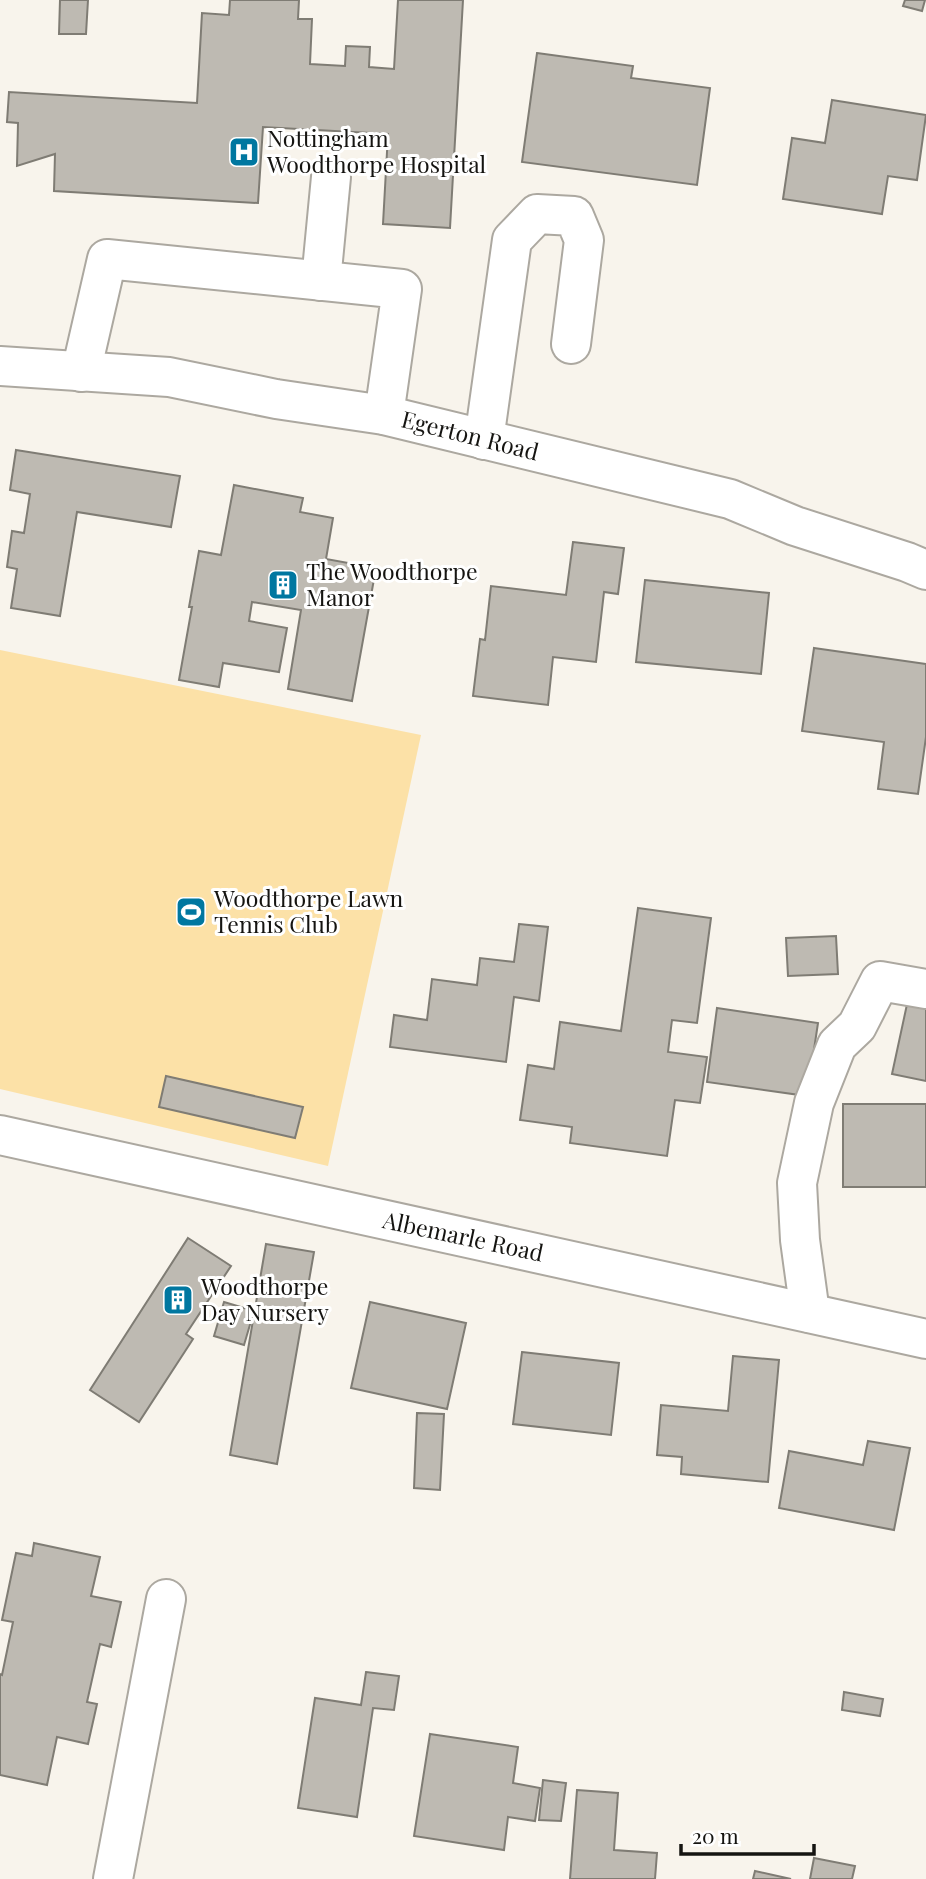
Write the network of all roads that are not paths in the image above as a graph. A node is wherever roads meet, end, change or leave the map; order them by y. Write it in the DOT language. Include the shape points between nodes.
graph roads {
  1 [pos="331,177"];
  2 [pos="321,281"];
  3 [pos="571,344"];
  4 [pos="0,366"];
  5 [pos="82,372"];
  6 [pos="384,415"];
  7 [pos="484,440"];
  8 [pos="926,570"];
  9 [pos="926,989"];
  10 [pos="0,1135"];
  11 [pos="810,1313"];
  12 [pos="926,1339"];
  13 [pos="166,1599"];
  14 [pos="113,1879"];
  1 -- 2 [label="street"];
  2 -- 5 [label="street" via="107,259"];
  2 -- 6 [label="street" via="402,289"];
  3 -- 7 [label="street" via="584,240 574,216 537,214 512,240"];
  4 -- 5 [label="street, Egerton Road"];
  5 -- 6 [label="street, Egerton Road" via="169,377"];
  6 -- 7 [label="street, Egerton Road"];
  7 -- 8 [label="street, Egerton Road" via="730,499"];
  9 -- 11 [label="street" via="880,981 857,1026 837,1045 814,1103 797,1184"];
  10 -- 11 [label="street, Albemarle Road"];
  11 -- 12 [label="street, Albemarle Road"];
  13 -- 14 [label="street"];
}
